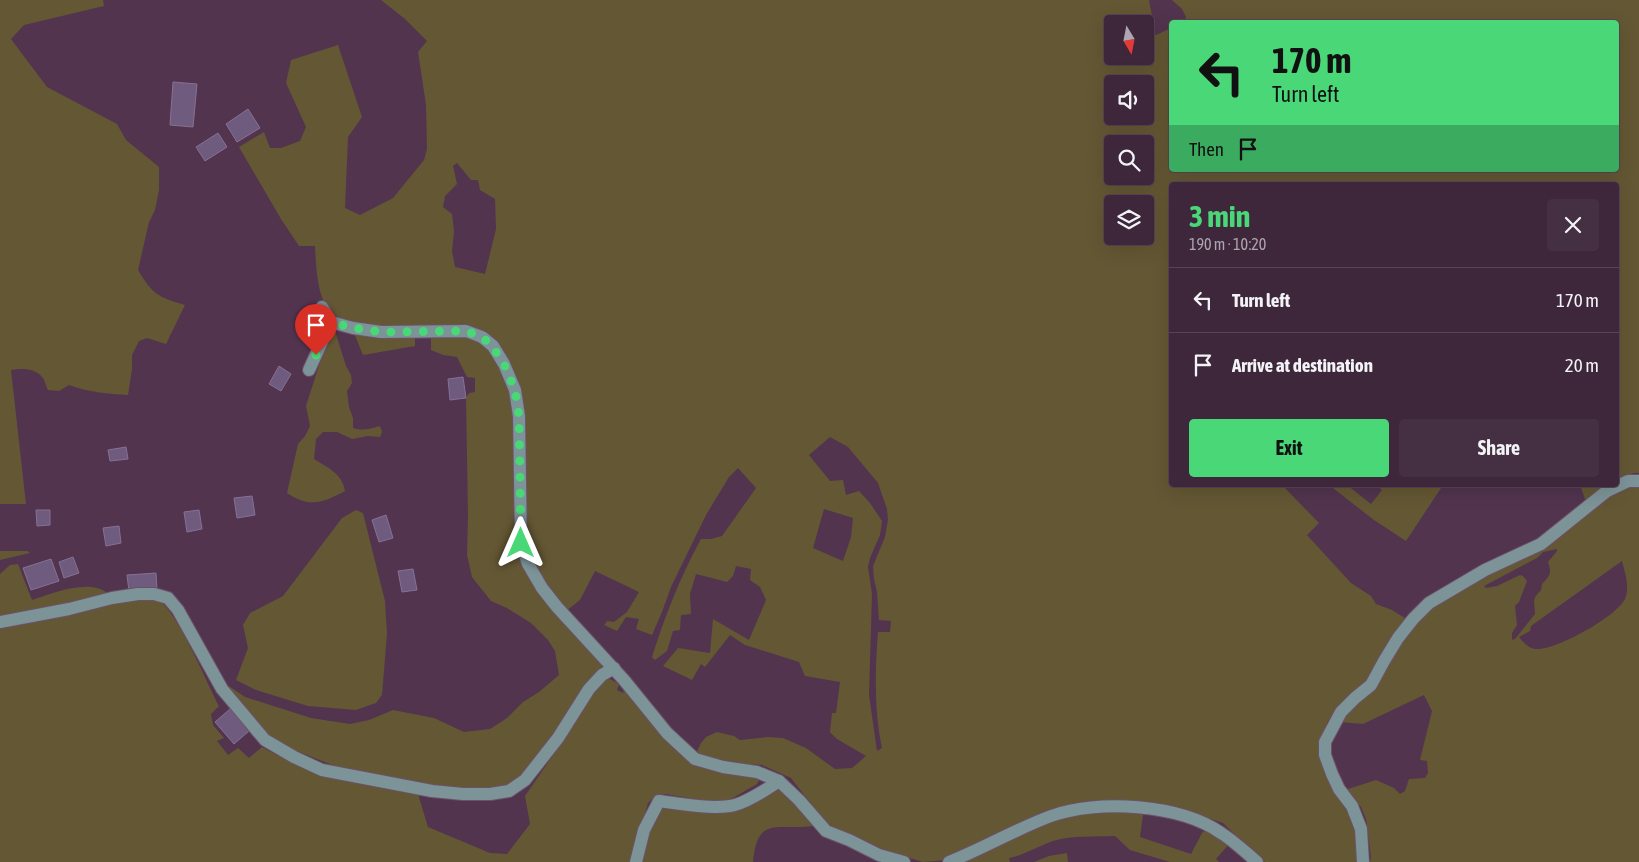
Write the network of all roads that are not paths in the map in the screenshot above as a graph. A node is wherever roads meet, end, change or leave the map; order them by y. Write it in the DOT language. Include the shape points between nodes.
graph roads {
  1 [pos="322,307"];
  2 [pos="331,322"];
  3 [pos="309,370"];
  4 [pos="1639,481"];
  5 [pos="1619,486"];
  6 [pos="1616,487"];
  7 [pos="0,622"];
  8 [pos="614,668"];
  9 [pos="780,781"];
  10 [pos="899,861"];
  11 [pos="636,862"];
  12 [pos="949,862"];
  13 [pos="1257,862"];
  14 [pos="1363,862"];
  1 -- 2 [label="street"];
  2 -- 3 [label="street"];
  2 -- 8 [label="street" via="381,332 466,331 482,337 492,346 515,390 520,422 521,543 528,564 557,607"];
  4 -- 5 [label="street"];
  6 -- 14 [label="street" via="1541,544 1485,570 1429,603 1398,638 1371,685 1341,712 1325,742 1325,755 1361,829"];
  7 -- 8 [label="street" via="138,594 168,598 222,689 265,740 322,770 463,794 509,791 525,780 558,738 589,689"];
  8 -- 9 [label="street" via="667,733 695,759 757,772"];
  9 -- 10 [label="street" via="826,830"];
  9 -- 11 [label="street" via="732,806 659,801 644,830"];
  12 -- 13 [label="street" via="1053,815 1112,805 1154,809 1194,819 1220,832"];
}
